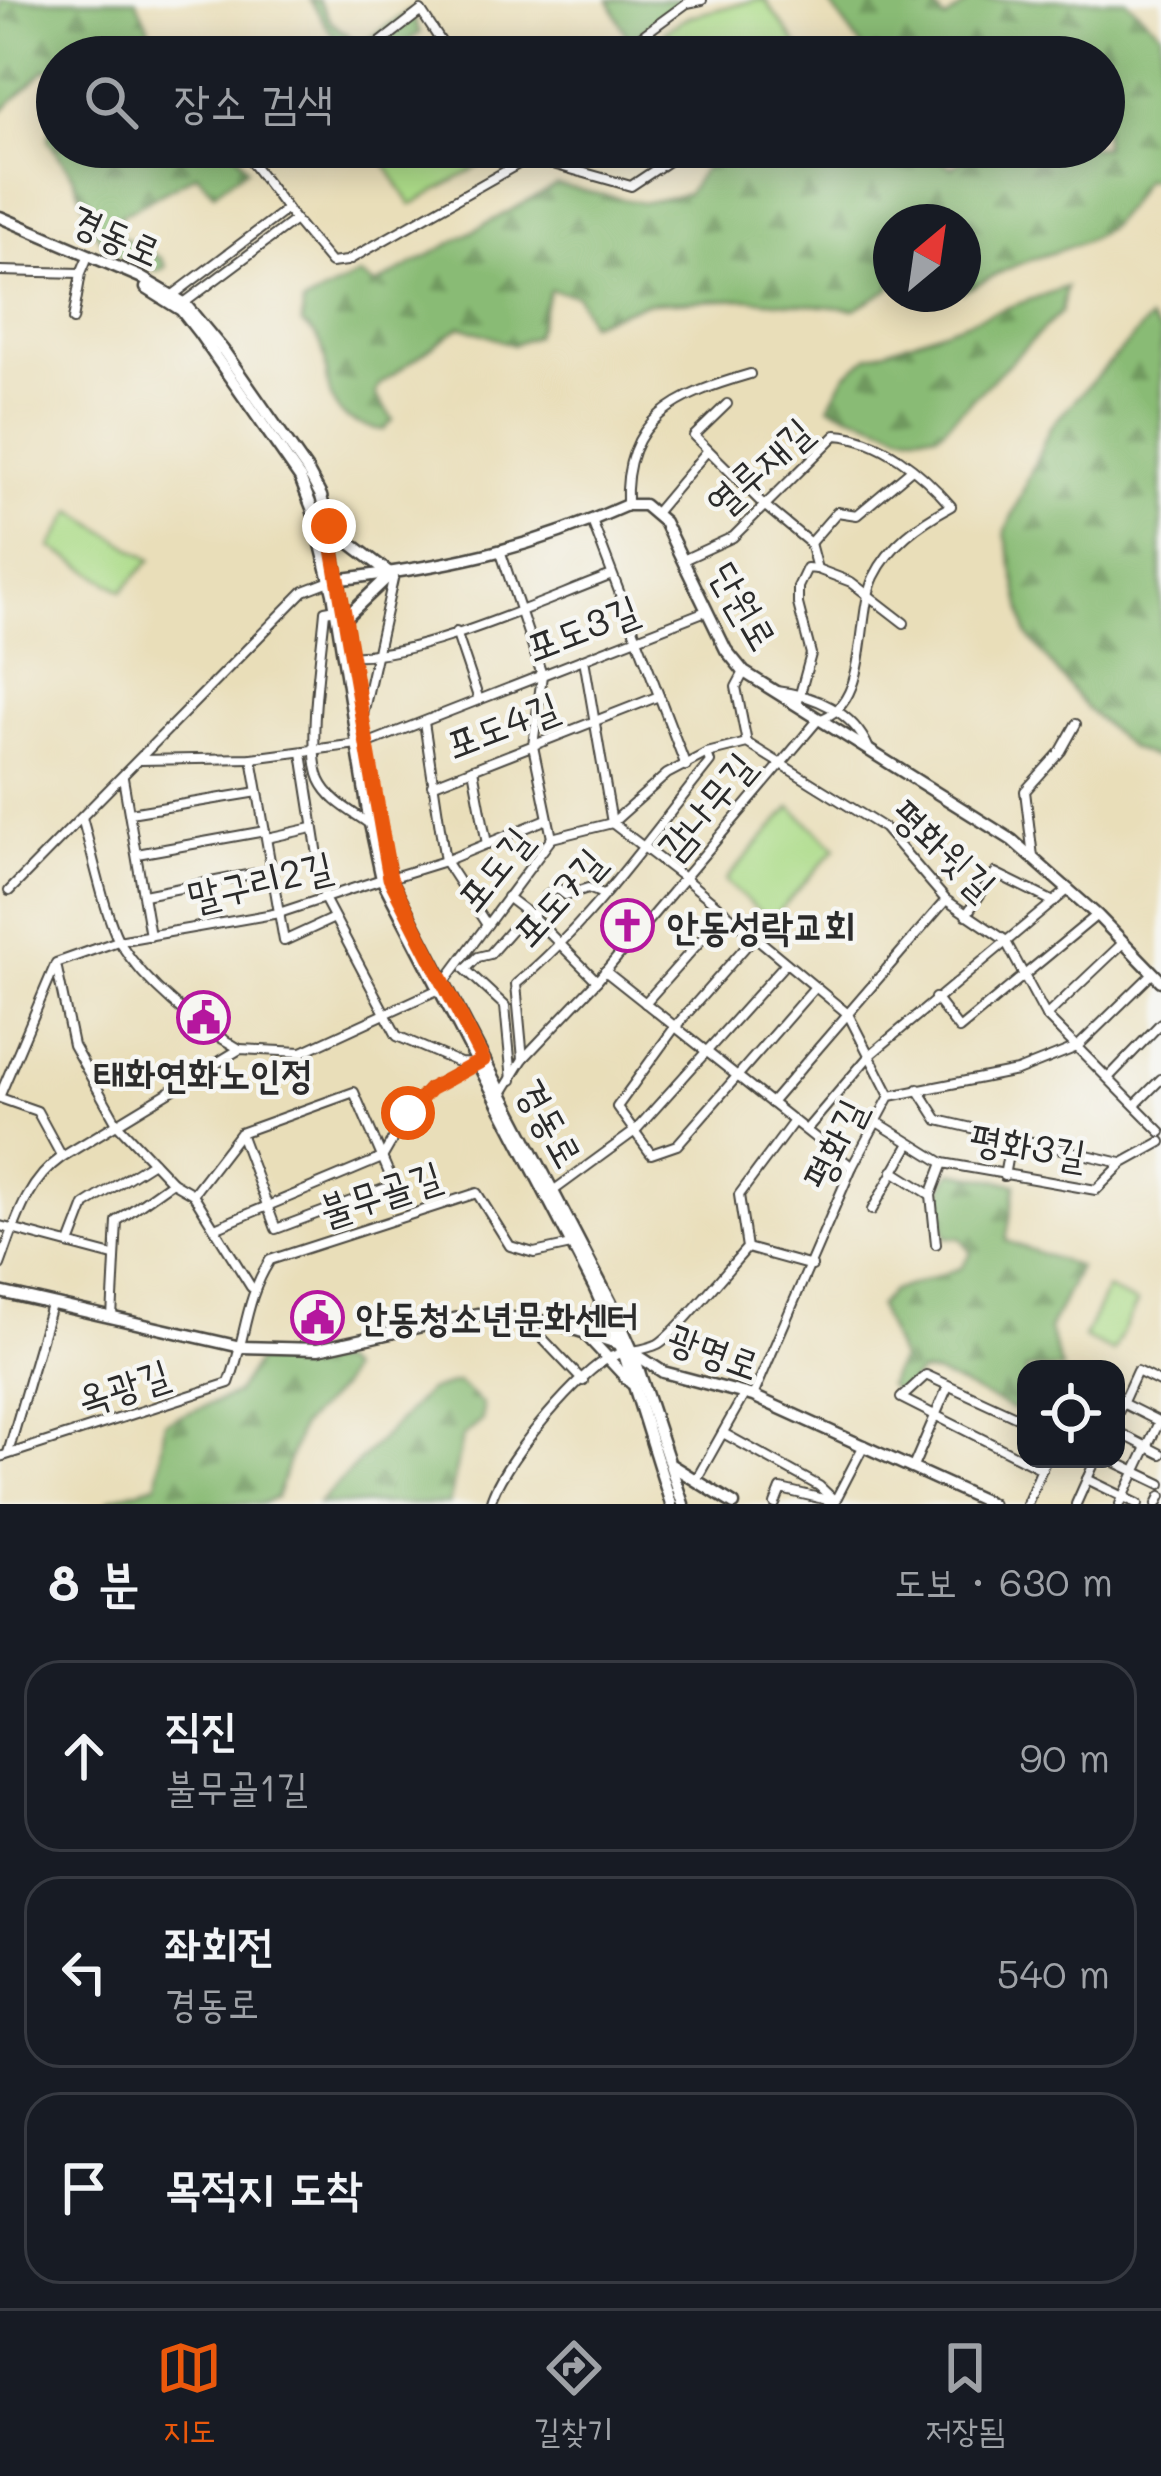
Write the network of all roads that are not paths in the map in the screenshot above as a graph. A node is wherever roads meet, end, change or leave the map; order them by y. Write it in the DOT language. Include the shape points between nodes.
graph roads {
  1 [pos="702,0"];
  2 [pos="389,36"];
  3 [pos="437,36"];
  4 [pos="644,36"];
  5 [pos="256,168"];
  6 [pos="504,168"];
  7 [pos="567,168"];
  8 [pos="658,168"];
  9 [pos="287,209"];
  10 [pos="295,220"];
  11 [pos="0,221"];
  12 [pos="84,267"];
  13 [pos="1,274"];
  14 [pos="178,299"];
  15 [pos="73,320"];
  16 [pos="750,374"];
  17 [pos="727,404"];
  18 [pos="709,450"];
  19 [pos="912,469"];
  20 [pos="627,505"];
  21 [pos="764,506"];
  22 [pos="656,512"];
  23 [pos="592,521"];
  24 [pos="329,526"];
  25 [pos="810,543"];
  26 [pos="500,553"];
  27 [pos="683,560"];
  28 [pos="817,569"];
  29 [pos="392,574"];
  30 [pos="613,574"];
  31 [pos="335,580"];
  32 [pos="867,596"];
  33 [pos="520,610"];
  34 [pos="706,611"];
  35 [pos="341,613"];
  36 [pos="904,623"];
  37 [pos="456,632"];
  38 [pos="637,638"];
  39 [pos="352,655"];
  40 [pos="376,656"];
  41 [pos="584,659"];
  42 [pos="744,672"];
  43 [pos="542,675"];
  44 [pos="659,696"];
  45 [pos="479,700"];
  46 [pos="799,700"];
  47 [pos="835,710"];
  48 [pos="362,720"];
  49 [pos="818,720"];
  50 [pos="595,721"];
  51 [pos="424,722"];
  52 [pos="1076,724"];
  53 [pos="747,743"];
  54 [pos="361,744"];
  55 [pos="532,746"];
  56 [pos="870,751"];
  57 [pos="314,752"];
  58 [pos="302,753"];
  59 [pos="707,753"];
  60 [pos="252,758"];
  61 [pos="139,760"];
  62 [pos="782,763"];
  63 [pos="686,766"];
  64 [pos="473,769"];
  65 [pos="123,777"];
  66 [pos="432,785"];
  67 [pos="259,792"];
  68 [pos="129,813"];
  69 [pos="82,818"];
  70 [pos="547,819"];
  71 [pos="612,823"];
  72 [pos="370,824"];
  73 [pos="312,828"];
  74 [pos="266,834"];
  75 [pos="552,838"];
  76 [pos="487,844"];
  77 [pos="644,845"];
  78 [pos="136,854"];
  79 [pos="1033,858"];
  80 [pos="445,861"];
  81 [pos="272,870"];
  82 [pos="386,878"];
  83 [pos="684,878"];
  84 [pos="1069,890"];
  85 [pos="9,891"];
  86 [pos="604,894"];
  87 [pos="143,895"];
  88 [pos="507,897"];
  89 [pos="325,900"];
  90 [pos="946,900"];
  91 [pos="1054,902"];
  92 [pos="726,912"];
  93 [pos="279,913"];
  94 [pos="1096,915"];
  95 [pos="532,916"];
  96 [pos="966,916"];
  97 [pos="334,918"];
  98 [pos="487,925"];
  99 [pos="150,936"];
  100 [pos="754,938"];
  101 [pos="1005,940"];
  102 [pos="118,941"];
  103 [pos="1123,943"];
  104 [pos="560,948"];
  105 [pos="56,963"];
  106 [pos="786,963"];
  107 [pos="462,967"];
  108 [pos="605,971"];
  109 [pos="1024,976"];
  110 [pos="1157,977"];
  111 [pos="597,981"];
  112 [pos="440,987"];
  113 [pos="815,987"];
  114 [pos="935,998"];
  115 [pos="645,1003"];
  116 [pos="385,1014"];
  117 [pos="848,1014"];
  118 [pos="1046,1016"];
  119 [pos="1161,1023"];
  120 [pos="675,1027"];
  121 [pos="1077,1047"];
  122 [pos="240,1048"];
  123 [pos="706,1051"];
  124 [pos="870,1054"];
  125 [pos="523,1059"];
  126 [pos="479,1062"];
  127 [pos="736,1075"];
  128 [pos="1107,1078"];
  129 [pos="1161,1078"];
  130 [pos="512,1081"];
  131 [pos="917,1089"];
  132 [pos="500,1095"];
  133 [pos="0,1096"];
  134 [pos="890,1096"];
  135 [pos="772,1103"];
  136 [pos="1135,1105"];
  137 [pos="794,1121"];
  138 [pos="877,1122"];
  139 [pos="118,1125"];
  140 [pos="806,1130"];
  141 [pos="635,1131"];
  142 [pos="1161,1132"];
  143 [pos="240,1133"];
  144 [pos="1011,1138"];
  145 [pos="1161,1142"];
  146 [pos="909,1145"];
  147 [pos="62,1157"];
  148 [pos="382,1158"];
  149 [pos="152,1162"];
  150 [pos="943,1163"];
  151 [pos="1123,1163"];
  152 [pos="852,1167"];
  153 [pos="893,1171"];
  154 [pos="1004,1176"];
  155 [pos="172,1182"];
  156 [pos="553,1191"];
  157 [pos="193,1194"];
  158 [pos="931,1195"];
  159 [pos="267,1204"];
  160 [pos="872,1210"];
  161 [pos="0,1226"];
  162 [pos="214,1228"];
  163 [pos="14,1230"];
  164 [pos="70,1244"];
  165 [pos="573,1244"];
  166 [pos="936,1244"];
  167 [pos="747,1248"];
  168 [pos="113,1256"];
  169 [pos="0,1265"];
  170 [pos="812,1266"];
  171 [pos="252,1288"];
  172 [pos="0,1292"];
  173 [pos="601,1303"];
  174 [pos="51,1305"];
  175 [pos="112,1318"];
  176 [pos="522,1318"];
  177 [pos="574,1328"];
  178 [pos="241,1347"];
  179 [pos="625,1349"];
  180 [pos="606,1359"];
  181 [pos="583,1381"];
  182 [pos="1161,1383"];
  183 [pos="948,1386"];
  184 [pos="636,1388"];
  185 [pos="749,1395"];
  186 [pos="1125,1397"];
  187 [pos="1125,1404"];
  188 [pos="934,1417"];
  189 [pos="1017,1417"];
  190 [pos="1160,1422"];
  191 [pos="723,1433"];
  192 [pos="1125,1436"];
  193 [pos="865,1444"];
  194 [pos="1147,1447"];
  195 [pos="1017,1452"];
  196 [pos="1161,1454"];
  197 [pos="4,1456"];
  198 [pos="669,1463"];
  199 [pos="913,1467"];
  200 [pos="1125,1467"];
  201 [pos="1042,1468"];
  202 [pos="1092,1468"];
  203 [pos="1136,1472"];
  204 [pos="1087,1479"];
  205 [pos="700,1483"];
  206 [pos="1161,1484"];
  207 [pos="963,1498"];
  208 [pos="1122,1500"];
  209 [pos="837,1503"];
  210 [pos="490,1504"];
  211 [pos="671,1504"];
  212 [pos="683,1504"];
  213 [pos="734,1504"];
  214 [pos="775,1504"];
  215 [pos="991,1504"];
  216 [pos="1027,1504"];
  217 [pos="1076,1504"];
  218 [pos="1138,1504"];
  1 -- 4 [label="street"];
  2 -- 3 [label="street" via="421,11"];
  5 -- 9 [label="street"];
  6 -- 10 [label="street" via="347,261 332,263"];
  7 -- 8 [label="street" via="631,186"];
  9 -- 10 [label="street"];
  9 -- 14 [label="street"];
  10 -- 14 [label="street"];
  11 -- 12 [label="street, 경동로"];
  11 -- 14 [label="street, 경동로"];
  12 -- 13 [label="street"];
  12 -- 15 [label="street"];
  12 -- 31 [label="street, 경동로" via="181,310 304,485"];
  14 -- 24 [label="street, 경동로" via="307,470"];
  16 -- 20 [label="street" via="667,407 626,471"];
  17 -- 18 [label="street" via="694,436"];
  18 -- 21 [label="street"];
  18 -- 22 [label="street"];
  19 -- 21 [label="street, 열루재길" via="862,436 836,435"];
  19 -- 25 [label="street" via="857,515 837,512"];
  19 -- 32 [label="street, 열루재길" via="950,506 899,544"];
  20 -- 22 [label="street"];
  20 -- 23 [label="street"];
  21 -- 25 [label="street"];
  21 -- 27 [label="street, 열루재길" via="733,537"];
  22 -- 27 [label="street, 단원로"];
  23 -- 26 [label="street"];
  23 -- 30 [label="street"];
  24 -- 29 [label="street"];
  24 -- 31 [label="street, 경동로"];
  25 -- 28 [label="street"];
  26 -- 29 [label="street"];
  26 -- 33 [label="street"];
  27 -- 34 [label="street, 단원로"];
  28 -- 32 [label="street"];
  28 -- 46 [label="street" via="807,568 798,587 811,654"];
  29 -- 31 [label="street"];
  29 -- 35 [label="street"];
  29 -- 40 [label="street"];
  30 -- 33 [label="street"];
  30 -- 38 [label="street"];
  31 -- 35 [label="street, 경동로"];
  31 -- 61 [label="street" via="304,591"];
  32 -- 36 [label="street"];
  32 -- 47 [label="street" via="854,683"];
  33 -- 37 [label="street"];
  33 -- 43 [label="street"];
  34 -- 38 [label="street, 포도3길"];
  34 -- 42 [label="street, 단원로"];
  35 -- 39 [label="street, 경동로"];
  35 -- 54 [label="street, 경동로"];
  35 -- 57 [label="street" via="325,610"];
  37 -- 40 [label="street"];
  37 -- 45 [label="street"];
  38 -- 41 [label="street, 포도3길"];
  38 -- 44 [label="street"];
  39 -- 40 [label="street"];
  39 -- 48 [label="street, 경동로"];
  40 -- 48 [label="street"];
  41 -- 43 [label="street, 포도3길"];
  41 -- 50 [label="street, 포도4길"];
  42 -- 46 [label="street, 단원로"];
  42 -- 53 [label="street" via="736,687"];
  43 -- 45 [label="street, 포도3길"];
  43 -- 55 [label="street"];
  44 -- 50 [label="street, 포도4길"];
  44 -- 63 [label="street"];
  45 -- 51 [label="street, 포도3길"];
  46 -- 47 [label="street"];
  46 -- 49 [label="street, 단원로"];
  47 -- 49 [label="street, 감나무길"];
  47 -- 56 [label="street"];
  48 -- 54 [label="street, 경동로"];
  49 -- 56 [label="street, 단원로"];
  49 -- 62 [label="street, 감나무길"];
  50 -- 55 [label="street, 포도4길"];
  50 -- 71 [label="street"];
  51 -- 54 [label="street, 포도3길"];
  51 -- 66 [label="street"];
  52 -- 79 [label="street" via="1025,791"];
  53 -- 59 [label="street, 포도길"];
  53 -- 62 [label="street"];
  54 -- 57 [label="street, 포도3길"];
  54 -- 72 [label="street, 경동로"];
  54 -- 82 [label="street, 경동로"];
  55 -- 64 [label="street, 포도4길"];
  55 -- 70 [label="street"];
  56 -- 79 [label="street, 단원로"];
  57 -- 58 [label="street, 포도3길"];
  57 -- 72 [label="street" via="334,800"];
  58 -- 60 [label="street, 포도3길"];
  58 -- 73 [label="street"];
  59 -- 63 [label="street, 포도길"];
  59 -- 77 [label="street, 포도7길" via="710,762"];
  60 -- 61 [label="street, 포도3길"];
  60 -- 67 [label="street"];
  61 -- 65 [label="street"];
  62 -- 83 [label="street, 감나무길"];
  62 -- 90 [label="street, 평화윗길" via="884,828"];
  63 -- 71 [label="street, 포도길" via="651,785"];
  64 -- 66 [label="street, 포도4길"];
  64 -- 76 [label="street"];
  65 -- 68 [label="street, 말구리2길"];
  65 -- 69 [label="street"];
  66 -- 80 [label="street"];
  67 -- 68 [label="street"];
  67 -- 74 [label="street"];
  68 -- 78 [label="street, 말구리2길"];
  69 -- 85 [label="street"];
  69 -- 102 [label="street"];
  70 -- 75 [label="street"];
  70 -- 76 [label="street, 말구리2길"];
  71 -- 75 [label="street, 포도길"];
  71 -- 77 [label="street"];
  72 -- 82 [label="street, 경동로"];
  73 -- 74 [label="street"];
  73 -- 89 [label="street"];
  74 -- 78 [label="street"];
  74 -- 81 [label="street"];
  75 -- 88 [label="street, 포도길"];
  76 -- 80 [label="street, 말구리2길"];
  77 -- 83 [label="street, 포도7길"];
  77 -- 86 [label="street, 포도7길"];
  78 -- 87 [label="street, 말구리2길"];
  79 -- 84 [label="street, 단원로"];
  80 -- 82 [label="street, 말구리2길"];
  80 -- 98 [label="street"];
  81 -- 87 [label="street"];
  81 -- 93 [label="street"];
  82 -- 89 [label="street, 말구리2길"];
  82 -- 112 [label="street, 경동로"];
  83 -- 92 [label="street, 포도7길"];
  83 -- 108 [label="street, 감나무길"];
  84 -- 91 [label="street, 평화윗길"];
  84 -- 94 [label="street, 단원로"];
  86 -- 95 [label="street" via="557,888"];
  86 -- 104 [label="street, 포도7길"];
  87 -- 99 [label="street, 말구리2길"];
  88 -- 95 [label="street"];
  88 -- 98 [label="street, 포도길"];
  89 -- 93 [label="street, 말구리2길"];
  89 -- 97 [label="street"];
  90 -- 96 [label="street, 평화윗길"];
  90 -- 117 [label="street"];
  91 -- 96 [label="street" via="995,874"];
  91 -- 101 [label="street, 평화윗길"];
  92 -- 100 [label="street, 포도7길"];
  92 -- 115 [label="street"];
  93 -- 97 [label="street" via="284,941"];
  93 -- 99 [label="street, 말구리2길"];
  94 -- 103 [label="street, 단원로"];
  94 -- 109 [label="street"];
  95 -- 104 [label="street"];
  95 -- 107 [label="street"];
  96 -- 101 [label="street, 평화윗길"];
  97 -- 116 [label="street"];
  98 -- 107 [label="street, 포도길"];
  99 -- 102 [label="street, 말구리2길"];
  100 -- 106 [label="street, 포도7길"];
  100 -- 120 [label="street"];
  101 -- 109 [label="street, 평화윗길"];
  101 -- 114 [label="street"];
  102 -- 105 [label="street, 말구리2길"];
  102 -- 122 [label="street" via="205,1030"];
  103 -- 110 [label="street, 단원로"];
  103 -- 118 [label="street"];
  104 -- 111 [label="street"];
  104 -- 125 [label="street, 포도7길" via="516,984"];
  105 -- 133 [label="street"];
  105 -- 139 [label="street" via="73,1046"];
  106 -- 113 [label="street, 포도7길"];
  106 -- 123 [label="street"];
  107 -- 112 [label="street, 포도길"];
  107 -- 130 [label="street" via="505,1006"];
  108 -- 111 [label="street, 감나무길"];
  108 -- 115 [label="street"];
  109 -- 114 [label="street" via="959,1029"];
  109 -- 118 [label="street, 평화윗길"];
  110 -- 121 [label="street"];
  111 -- 125 [label="street, 감나무길"];
  112 -- 116 [label="street"];
  112 -- 126 [label="street, 경동로"];
  113 -- 117 [label="street, 포도7길"];
  113 -- 127 [label="street"];
  114 -- 124 [label="street"];
  115 -- 120 [label="street"];
  116 -- 122 [label="street" via="302,1052"];
  116 -- 126 [label="street" via="397,1036 460,1063"];
  117 -- 124 [label="street"];
  117 -- 135 [label="street"];
  118 -- 121 [label="street, 평화윗길"];
  119 -- 128 [label="street"];
  120 -- 123 [label="street"];
  120 -- 141 [label="street" via="617,1107"];
  121 -- 128 [label="street, 평화윗길"];
  121 -- 131 [label="street, 평화길" via="1017,1071"];
  122 -- 139 [label="street"];
  123 -- 127 [label="street"];
  123 -- 141 [label="street"];
  124 -- 134 [label="street"];
  124 -- 140 [label="street"];
  125 -- 130 [label="street, 감나무길"];
  126 -- 132 [label="street, 경동로"];
  126 -- 148 [label="street" via="430,1089"];
  126 -- 165 [label="street, 경동로"];
  127 -- 135 [label="street"];
  127 -- 141 [label="street" via="677,1144 651,1154"];
  128 -- 136 [label="street, 평화윗길"];
  129 -- 136 [label="street"];
  130 -- 132 [label="street, 감나무길"];
  131 -- 134 [label="street, 평화길"];
  131 -- 144 [label="street" via="938,1120"];
  132 -- 156 [label="street, 경동로"];
  133 -- 147 [label="street" via="37,1111"];
  134 -- 138 [label="street, 평화길"];
  135 -- 137 [label="street"];
  136 -- 142 [label="street, 평화윗길"];
  137 -- 140 [label="street"];
  137 -- 167 [label="street" via="739,1195"];
  138 -- 146 [label="street, 평화3길"];
  138 -- 152 [label="street, 평화길"];
  139 -- 147 [label="street"];
  139 -- 149 [label="street"];
  140 -- 152 [label="street"];
  141 -- 156 [label="street"];
  143 -- 148 [label="street" via="354,1092"];
  143 -- 157 [label="street"];
  143 -- 159 [label="street"];
  144 -- 151 [label="street"];
  144 -- 154 [label="street"];
  145 -- 151 [label="street, 평화3길"];
  146 -- 150 [label="street, 평화3길"];
  146 -- 153 [label="street"];
  147 -- 163 [label="street" via="41,1172"];
  148 -- 159 [label="street"];
  148 -- 159 [label="street" via="394,1185 276,1228"];
  149 -- 155 [label="street"];
  149 -- 164 [label="street" via="85,1205"];
  150 -- 154 [label="street, 평화3길"];
  150 -- 158 [label="street, 평화3길"];
  151 -- 154 [label="street, 평화3길" via="1096,1190"];
  152 -- 170 [label="street, 평화길"];
  153 -- 158 [label="street"];
  153 -- 160 [label="street"];
  155 -- 157 [label="street"];
  155 -- 168 [label="street" via="117,1221"];
  156 -- 179 [label="street, 경동로"];
  157 -- 162 [label="street"];
  158 -- 166 [label="street, 평화3길"];
  159 -- 162 [label="street"];
  161 -- 163 [label="street"];
  162 -- 171 [label="street"];
  163 -- 164 [label="street"];
  163 -- 169 [label="street"];
  164 -- 168 [label="street"];
  165 -- 171 [label="street, 불무골길" via="534,1253 510,1246 477,1193 270,1260"];
  165 -- 173 [label="street, 경동로"];
  167 -- 170 [label="street"];
  167 -- 179 [label="street" via="660,1343"];
  168 -- 175 [label="street"];
  170 -- 185 [label="street, 평화길"];
  171 -- 178 [label="street"];
  172 -- 174 [label="street, 광명로"];
  173 -- 177 [label="street"];
  173 -- 179 [label="street, 경동로"];
  174 -- 175 [label="street, 광명로"];
  174 -- 197 [label="street"];
  175 -- 178 [label="street, 광명로"];
  176 -- 177 [label="street, 광명로"];
  176 -- 178 [label="street, 광명로" via="477,1315 318,1349"];
  176 -- 181 [label="street"];
  177 -- 179 [label="street, 광명로"];
  177 -- 180 [label="street"];
  178 -- 197 [label="street, 옥광길" via="229,1383"];
  179 -- 180 [label="street"];
  179 -- 184 [label="street, 경동로"];
  179 -- 185 [label="street, 광명로" via="663,1372"];
  179 -- 198 [label="street, 경동로"];
  180 -- 181 [label="street"];
  180 -- 184 [label="street"];
  181 -- 210 [label="street" via="509,1465"];
  182 -- 186 [label="street" via="1137,1371"];
  183 -- 188 [label="street"];
  183 -- 188 [label="street" via="926,1375 901,1398"];
  183 -- 189 [label="street"];
  184 -- 211 [label="street, 경동로"];
  185 -- 191 [label="street, 평화길"];
  185 -- 193 [label="street, 광명로"];
  187 -- 190 [label="street"];
  188 -- 195 [label="street"];
  188 -- 199 [label="street"];
  190 -- 194 [label="street"];
  191 -- 205 [label="street, 평화길"];
  191 -- 209 [label="street"];
  192 -- 194 [label="street"];
  193 -- 199 [label="street, 광명로"];
  193 -- 209 [label="street"];
  194 -- 196 [label="street"];
  194 -- 203 [label="street"];
  198 -- 205 [label="street"];
  198 -- 212 [label="street, 경동로"];
  199 -- 207 [label="street, 광명로"];
  200 -- 203 [label="street"];
  201 -- 216 [label="street"];
  202 -- 204 [label="street"];
  203 -- 206 [label="street"];
  203 -- 208 [label="street"];
  204 -- 208 [label="street"];
  204 -- 217 [label="street"];
  205 -- 212 [label="street"];
  205 -- 213 [label="street"];
  207 -- 215 [label="street, 광명로"];
  208 -- 218 [label="street"];
  209 -- 214 [label="street" via="781,1489"];
}
